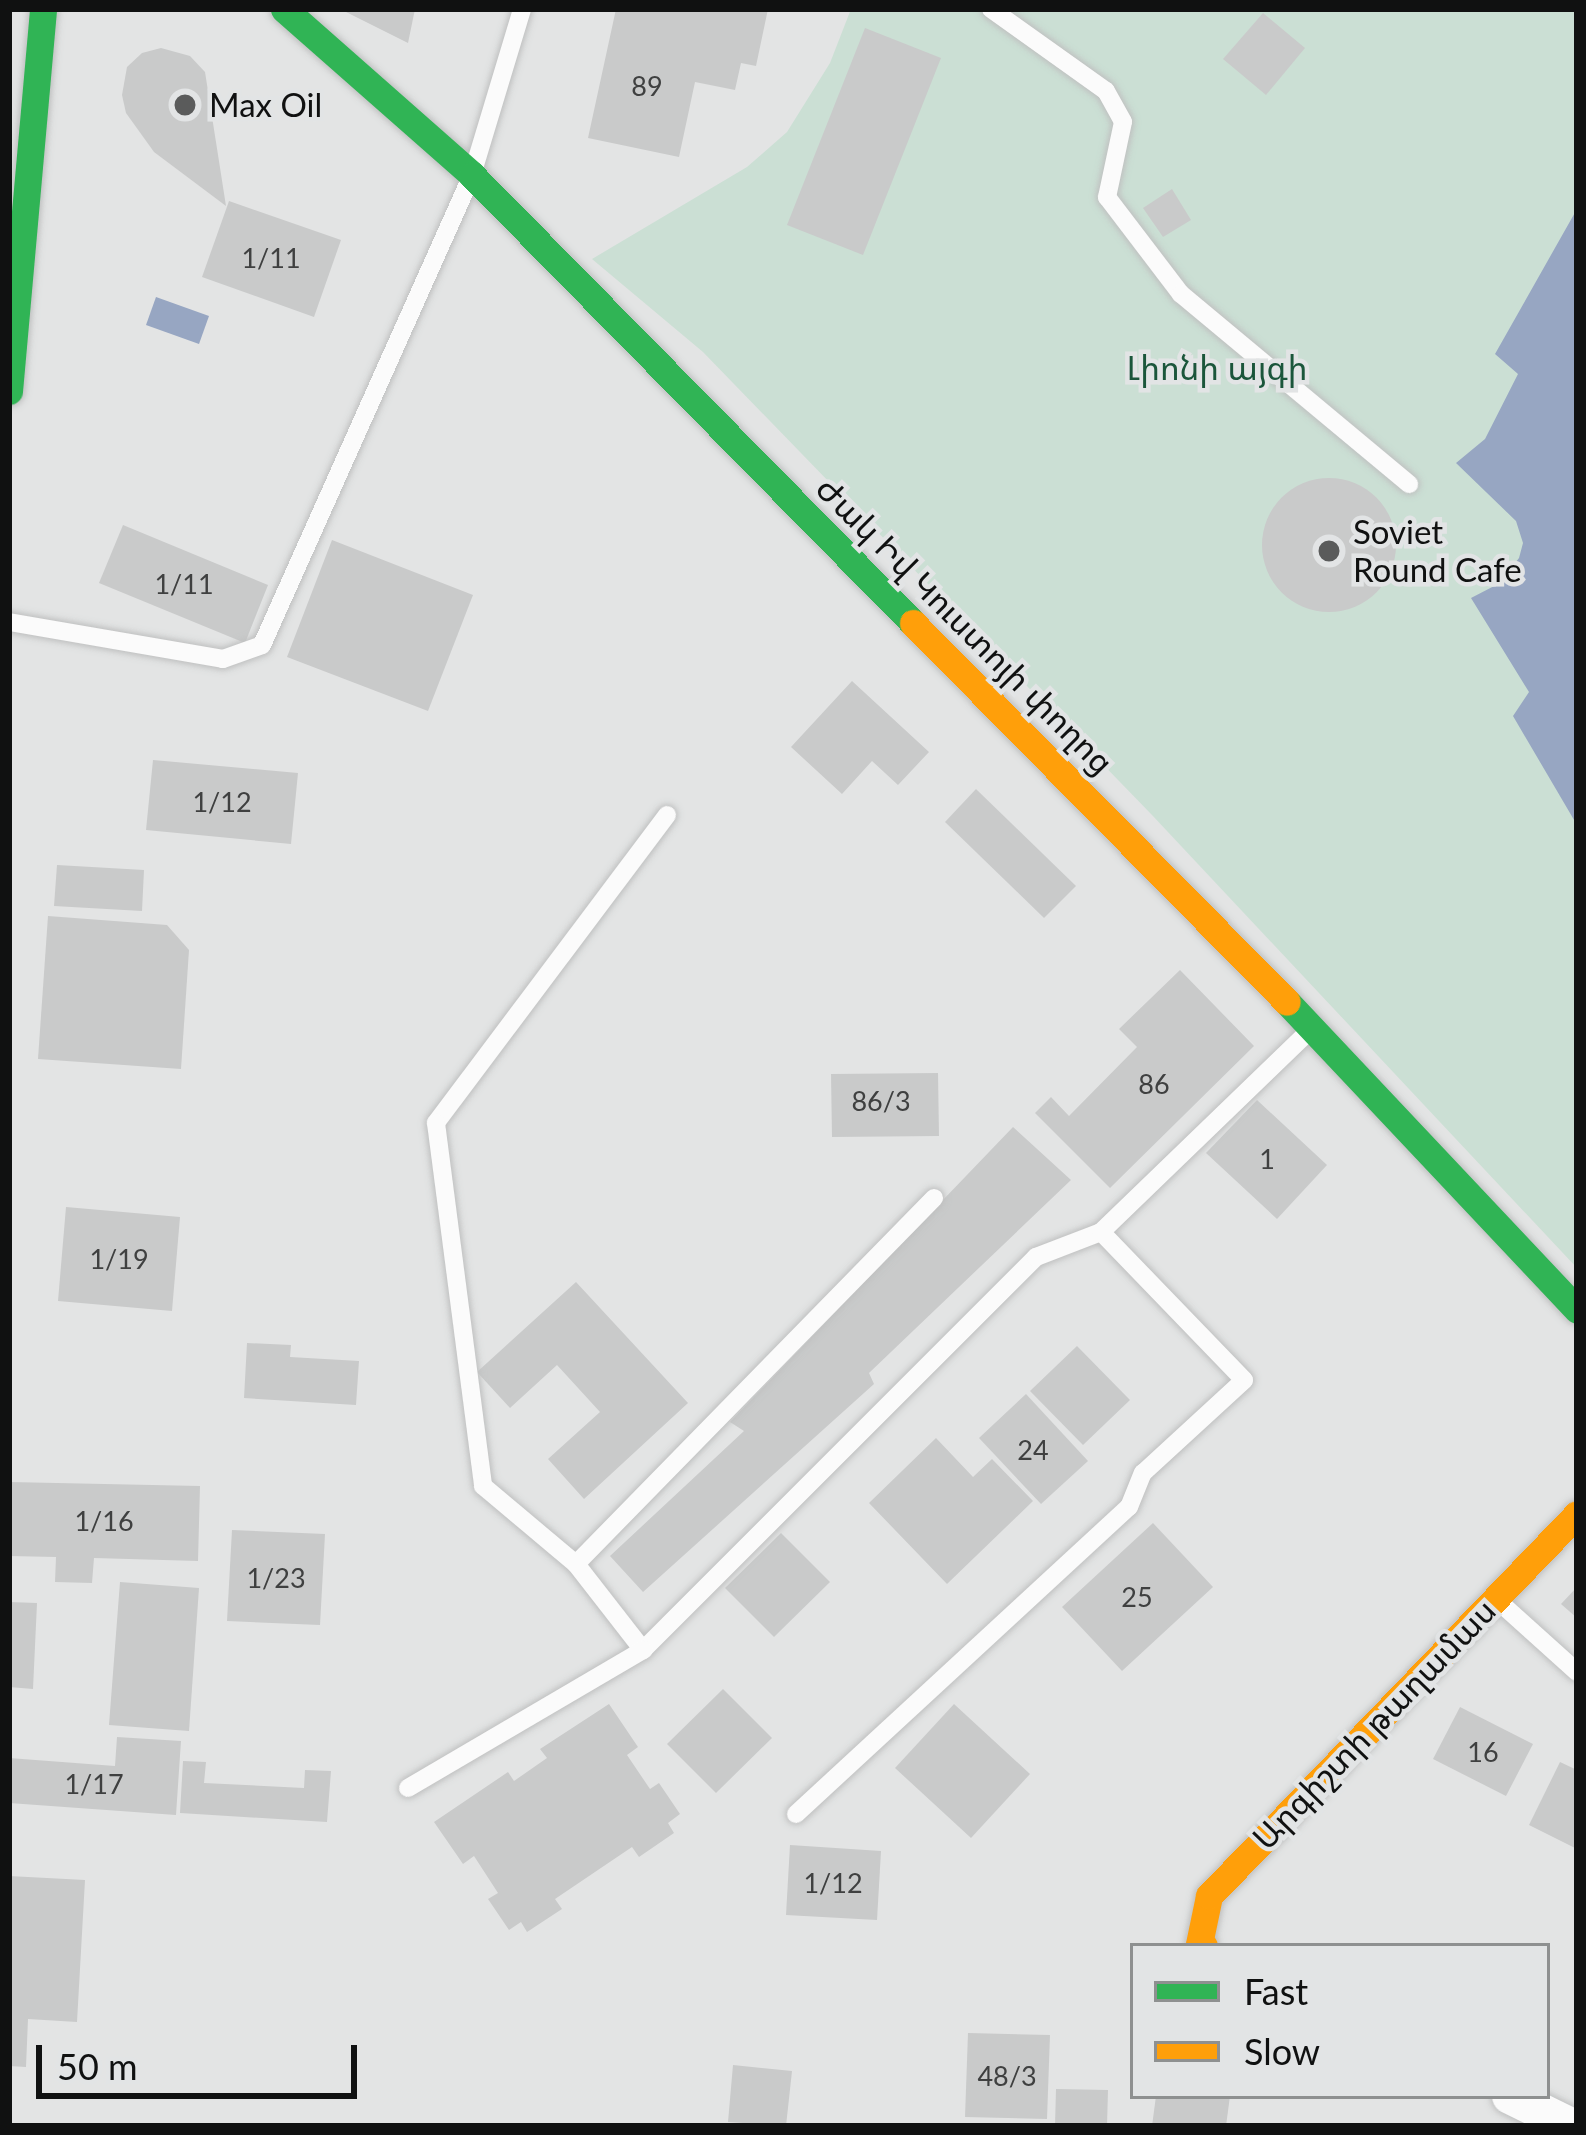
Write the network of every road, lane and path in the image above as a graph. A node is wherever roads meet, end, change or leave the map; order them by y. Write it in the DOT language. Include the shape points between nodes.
graph roads {
  1 [pos="43,9"];
  2 [pos="284,9"];
  3 [pos="523,9"];
  4 [pos="992,9"];
  5 [pos="472,175"];
  6 [pos="9,391"];
  7 [pos="1409,484"];
  8 [pos="9,622"];
  9 [pos="667,815"];
  10 [pos="1312,1028"];
  11 [pos="934,1198"];
  12 [pos="1101,1232"];
  13 [pos="1577,1310"];
  14 [pos="1577,1514"];
  15 [pos="576,1564"];
  16 [pos="1495,1598"];
  17 [pos="643,1650"];
  18 [pos="1577,1672"];
  19 [pos="408,1788"];
  20 [pos="796,1814"];
  21 [pos="1199,1943"];
  22 [pos="1516,2099"];
  23 [pos="1571,2126"];
  1 -- 6 [label="main road"];
  2 -- 5 [label="main road, Ժակ Իվ Կուստոյի փողոց"];
  3 -- 5 [label="lane"];
  4 -- 7 [label="lane" via="1106,91 1123,122 1107,197 1180,294"];
  5 -- 8 [label="lane" via="262,645 223,659"];
  5 -- 10 [label="main road, Ժակ Իվ Կուստոյի փողոց"];
  9 -- 15 [label="lane" via="436,1123 483,1486"];
  10 -- 12 [label="lane"];
  10 -- 13 [label="main road, Ժակ Իվ Կուստոյի փողոց"];
  11 -- 15 [label="lane"];
  12 -- 17 [label="lane" via="1036,1257"];
  12 -- 20 [label="lane" via="1244,1381 1144,1473 1129,1507"];
  14 -- 16 [label="main road, Արգիշտի թաղամաս"];
  15 -- 17 [label="lane"];
  16 -- 18 [label="lane"];
  16 -- 21 [label="main road, Արգիշտի թաղամաս" via="1209,1896"];
  17 -- 19 [label="lane"];
  22 -- 23 [label="street"];
}
